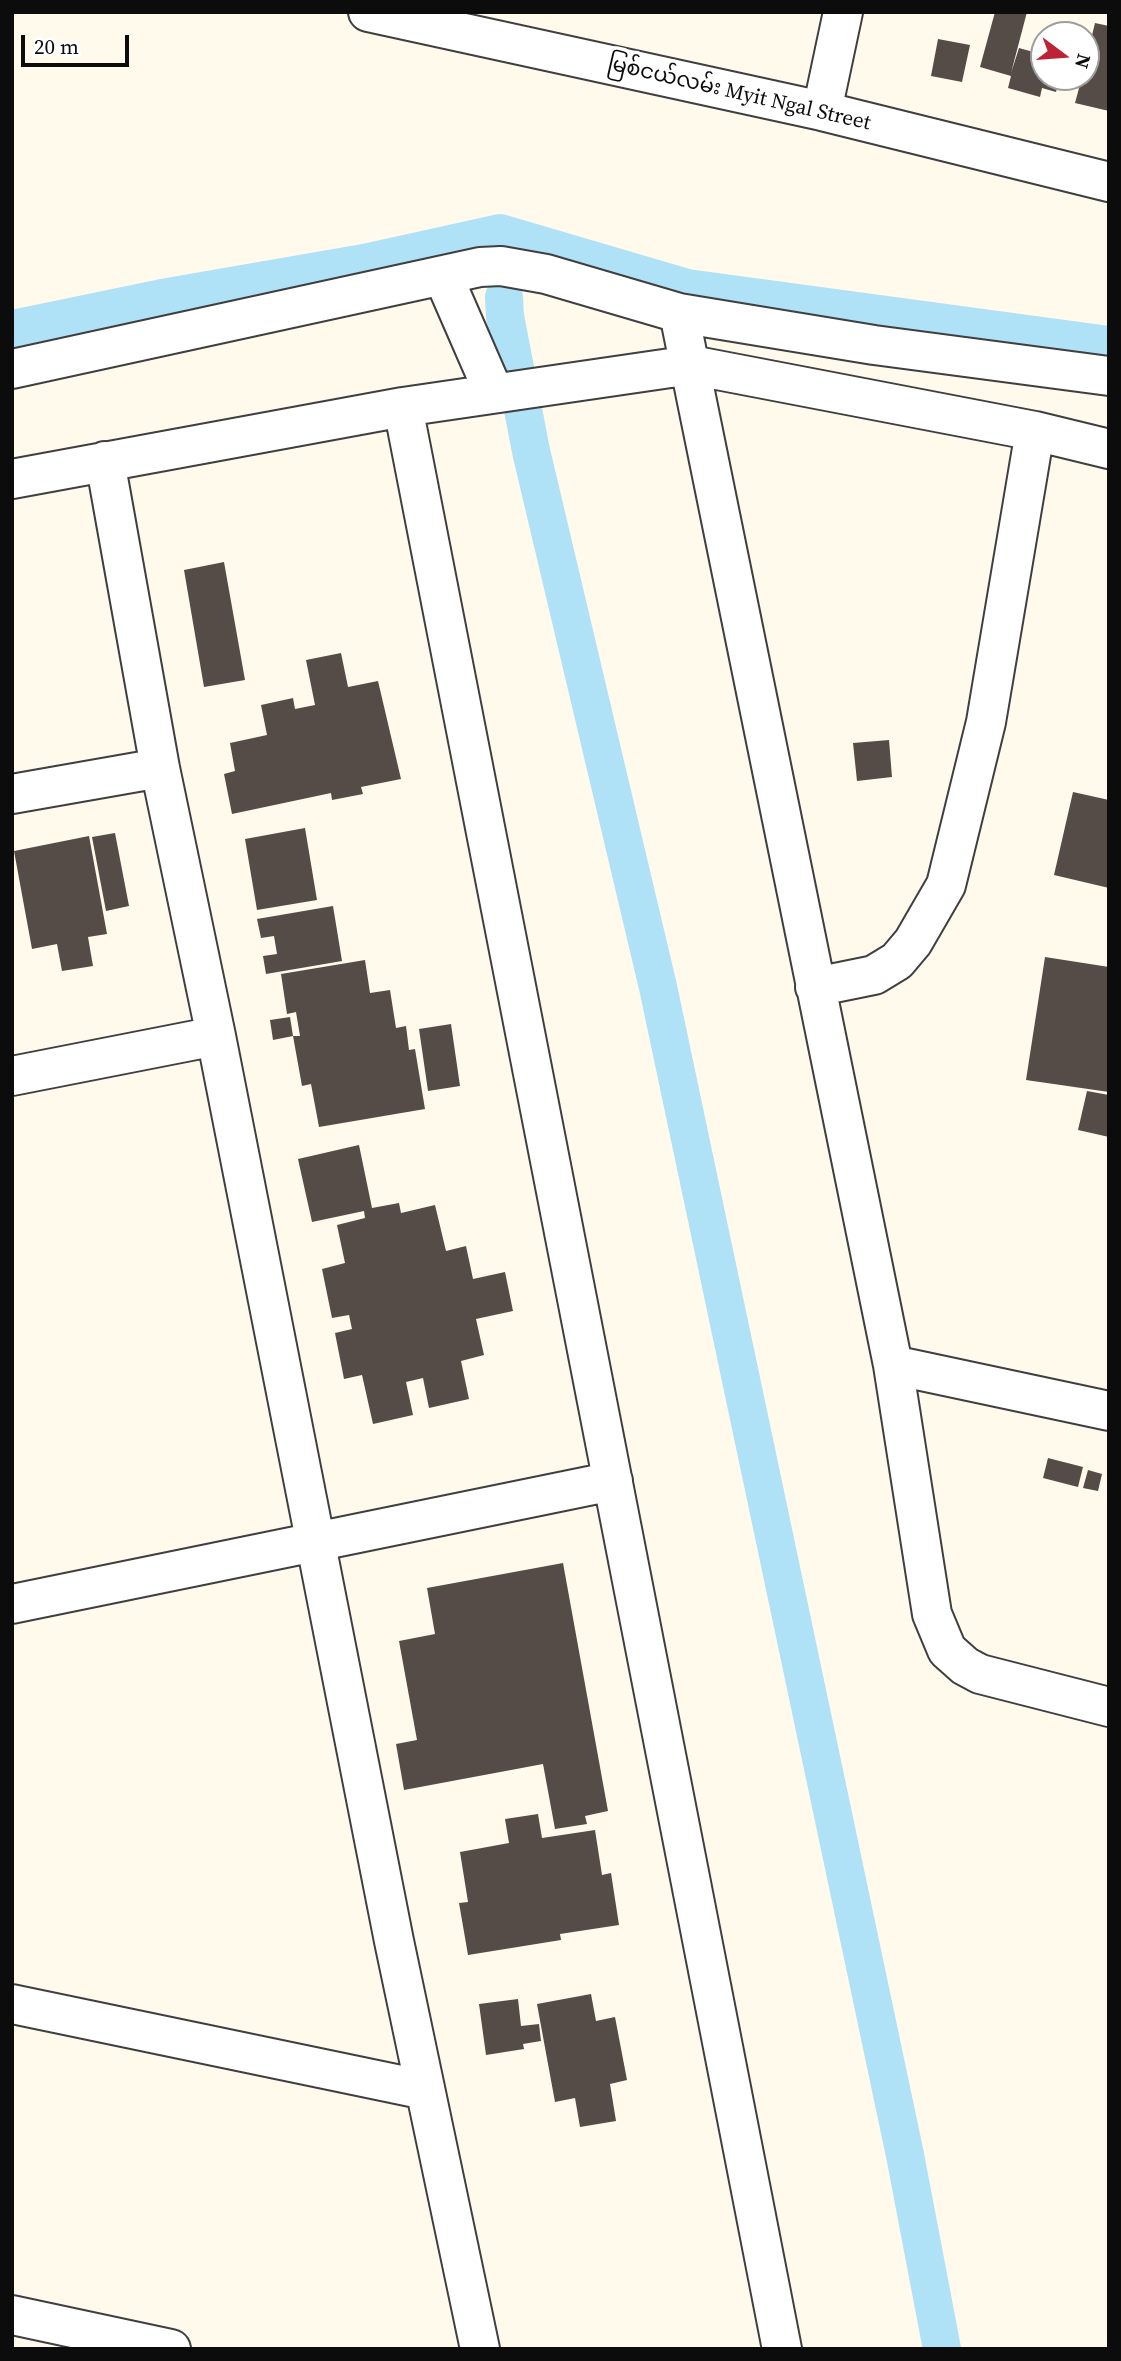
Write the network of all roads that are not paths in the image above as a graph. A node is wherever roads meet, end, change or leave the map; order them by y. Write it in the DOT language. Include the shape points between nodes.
graph roads {
  1 [pos="368,12"];
  2 [pos="843,12"];
  3 [pos="822,111"];
  4 [pos="1109,182"];
  5 [pos="443,275"];
  6 [pos="679,313"];
  7 [pos="691,365"];
  8 [pos="12,369"];
  9 [pos="1109,376"];
  10 [pos="514,390"];
  11 [pos="403,407"];
  12 [pos="1035,430"];
  13 [pos="1109,449"];
  14 [pos="105,461"];
  15 [pos="12,479"];
  16 [pos="160,768"];
  17 [pos="12,794"];
  18 [pos="815,987"];
  19 [pos="216,1036"];
  20 [pos="12,1076"];
  21 [pos="892,1365"];
  22 [pos="1109,1411"];
  23 [pos="613,1481"];
  24 [pos="317,1543"];
  25 [pos="12,1604"];
  26 [pos="1109,1707"];
  27 [pos="12,2004"];
  28 [pos="425,2090"];
  29 [pos="12,2315"];
  30 [pos="171,2349"];
  31 [pos="480,2349"];
  32 [pos="782,2349"];
  1 -- 3 [label="street, မြစ်ငယ်လမ်း Myit Ngal Street"];
  2 -- 3 [label="street"];
  3 -- 4 [label="street, မြစ်ငယ်လမ်း Myit Ngal Street"];
  5 -- 6 [label="street" via="480,267 510,267"];
  5 -- 8 [label="street"];
  5 -- 10 [label="street"];
  6 -- 7 [label="street"];
  6 -- 9 [label="street"];
  7 -- 10 [label="street"];
  7 -- 12 [label="street"];
  7 -- 18 [label="street"];
  10 -- 11 [label="street"];
  11 -- 14 [label="street"];
  11 -- 23 [label="street"];
  12 -- 13 [label="street"];
  12 -- 18 [label="street" via="986,722 946,885 897,961 874,975"];
  14 -- 15 [label="street"];
  14 -- 16 [label="street"];
  16 -- 17 [label="street"];
  16 -- 19 [label="street"];
  18 -- 21 [label="street"];
  19 -- 20 [label="street"];
  19 -- 24 [label="street"];
  21 -- 22 [label="street"];
  21 -- 26 [label="street" via="932,1614 947,1650 980,1674"];
  23 -- 24 [label="street"];
  23 -- 32 [label="street"];
  24 -- 25 [label="street"];
  24 -- 28 [label="street"];
  27 -- 28 [label="street"];
  28 -- 31 [label="street"];
  29 -- 30 [label="street"];
}
